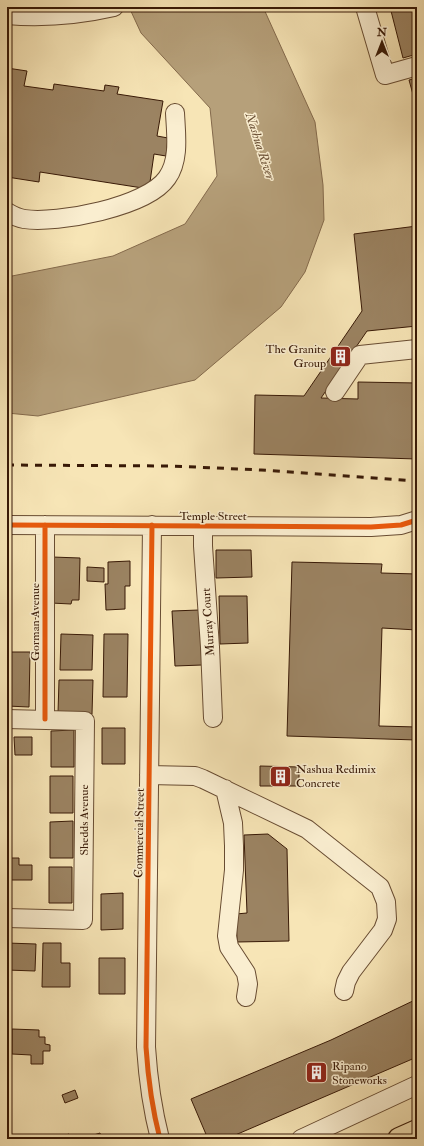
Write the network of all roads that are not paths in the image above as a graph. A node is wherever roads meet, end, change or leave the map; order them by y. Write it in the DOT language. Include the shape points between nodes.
graph roads {
  1 [pos="365,7"];
  2 [pos="107,9"];
  3 [pos="7,15"];
  4 [pos="417,66"];
  5 [pos="175,113"];
  6 [pos="7,212"];
  7 [pos="417,349"];
  8 [pos="334,392"];
  9 [pos="417,520"];
  10 [pos="7,524"];
  11 [pos="45,525"];
  12 [pos="152,525"];
  13 [pos="203,526"];
  14 [pos="213,718"];
  15 [pos="7,719"];
  16 [pos="45,719"];
  17 [pos="149,775"];
  18 [pos="225,789"];
  19 [pos="7,918"];
  20 [pos="344,991"];
  21 [pos="246,997"];
  22 [pos="417,1085"];
  23 [pos="160,1139"];
  24 [pos="301,1139"];
  1 -- 4 [label="street" via="386,75"];
  2 -- 3 [label="street" via="51,16"];
  5 -- 6 [label="street" via="174,163 161,186 149,194 88,214 53,220 23,219"];
  7 -- 8 [label="street" via="360,355"];
  9 -- 13 [label="street, Temple Street" via="401,525 371,527"];
  10 -- 11 [label="street, Temple Street"];
  11 -- 12 [label="street, Temple Street"];
  11 -- 16 [label="street, Gorman Avenue"];
  12 -- 13 [label="street, Temple Street"];
  12 -- 17 [label="street, Commercial Street"];
  13 -- 14 [label="street, Murray Court"];
  15 -- 16 [label="street"];
  16 -- 19 [label="street, Shedds Avenue" via="84,721 83,920"];
  17 -- 18 [label="street" via="195,776"];
  17 -- 23 [label="street, Commercial Street" via="146,1046 148,1080"];
  18 -- 20 [label="street" via="307,829 380,887 386,902 387,919 383,930 351,972"];
  18 -- 21 [label="street" via="233,823 234,846 227,936 229,947 246,973"];
  22 -- 24 [label="street"];
}
